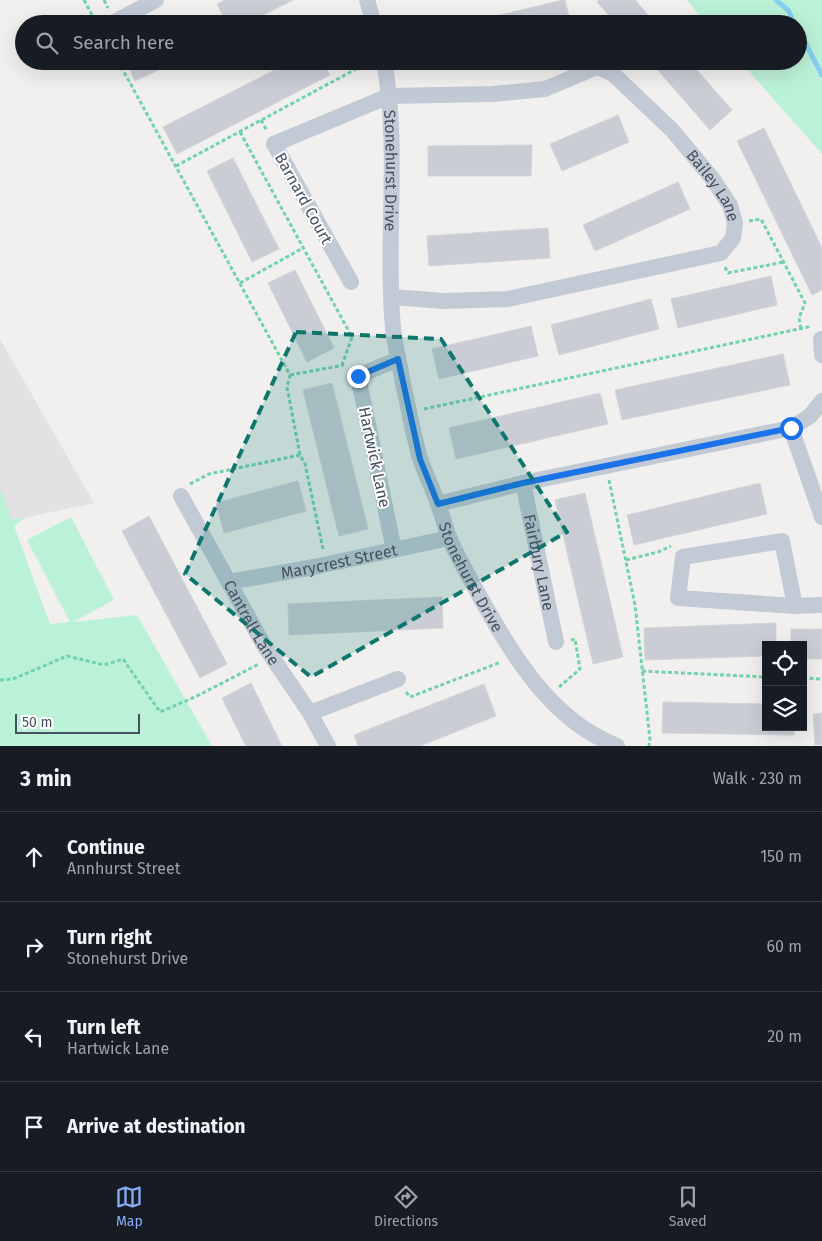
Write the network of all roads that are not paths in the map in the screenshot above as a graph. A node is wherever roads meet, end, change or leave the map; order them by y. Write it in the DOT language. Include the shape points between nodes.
graph roads {
  1 [pos="156,0"];
  2 [pos="367,0"];
  3 [pos="127,15"];
  4 [pos="371,15"];
  5 [pos="385,70"];
  6 [pos="590,70"];
  7 [pos="604,70"];
  8 [pos="389,96"];
  9 [pos="350,282"];
  10 [pos="392,297"];
  11 [pos="398,359"];
  12 [pos="822,401"];
  13 [pos="791,428"];
  14 [pos="523,483"];
  15 [pos="184,491"];
  16 [pos="438,504"];
  17 [pos="822,517"];
  18 [pos="449,538"];
  19 [pos="394,550"];
  20 [pos="230,582"];
  21 [pos="822,605"];
  22 [pos="795,606"];
  23 [pos="556,642"];
  24 [pos="398,678"];
  25 [pos="310,713"];
  26 [pos="612,745"];
  27 [pos="328,746"];
  1 -- 3 [label="street"];
  2 -- 4 [label="street"];
  5 -- 8 [label="street, Stonehurst Drive"];
  6 -- 8 [label="street, Bailey Lane" via="545,89 492,94"];
  7 -- 10 [label="street, Bailey Lane" via="612,73 672,130 730,205 735,223 733,238 721,253 508,299 444,301"];
  8 -- 9 [label="street, Barnard Court" via="274,144"];
  8 -- 10 [label="street, Stonehurst Drive"];
  10 -- 11 [label="street, Stonehurst Drive"];
  11 -- 16 [label="street, Stonehurst Drive" via="420,459"];
  11 -- 19 [label="street, Hartwick Lane" via="358,376"];
  12 -- 13 [label="street" via="810,416"];
  13 -- 14 [label="street"];
  13 -- 17 [label="street"];
  14 -- 16 [label="street"];
  14 -- 23 [label="street, Fairbury Lane"];
  15 -- 20 [label="street, Cantrell Lane"];
  16 -- 18 [label="street, Stonehurst Drive"];
  18 -- 19 [label="street, Marycrest Street"];
  18 -- 26 [label="street, Stonehurst Drive" via="490,614 536,686 584,728"];
  19 -- 20 [label="street, Marycrest Street"];
  20 -- 25 [label="street, Cantrell Lane" via="271,658"];
  21 -- 22 [label="street"];
  22 -- 22 [label="street" via="678,598 683,557 782,541"];
  24 -- 25 [label="street"];
  25 -- 27 [label="street, Cantrell Lane"];
}
